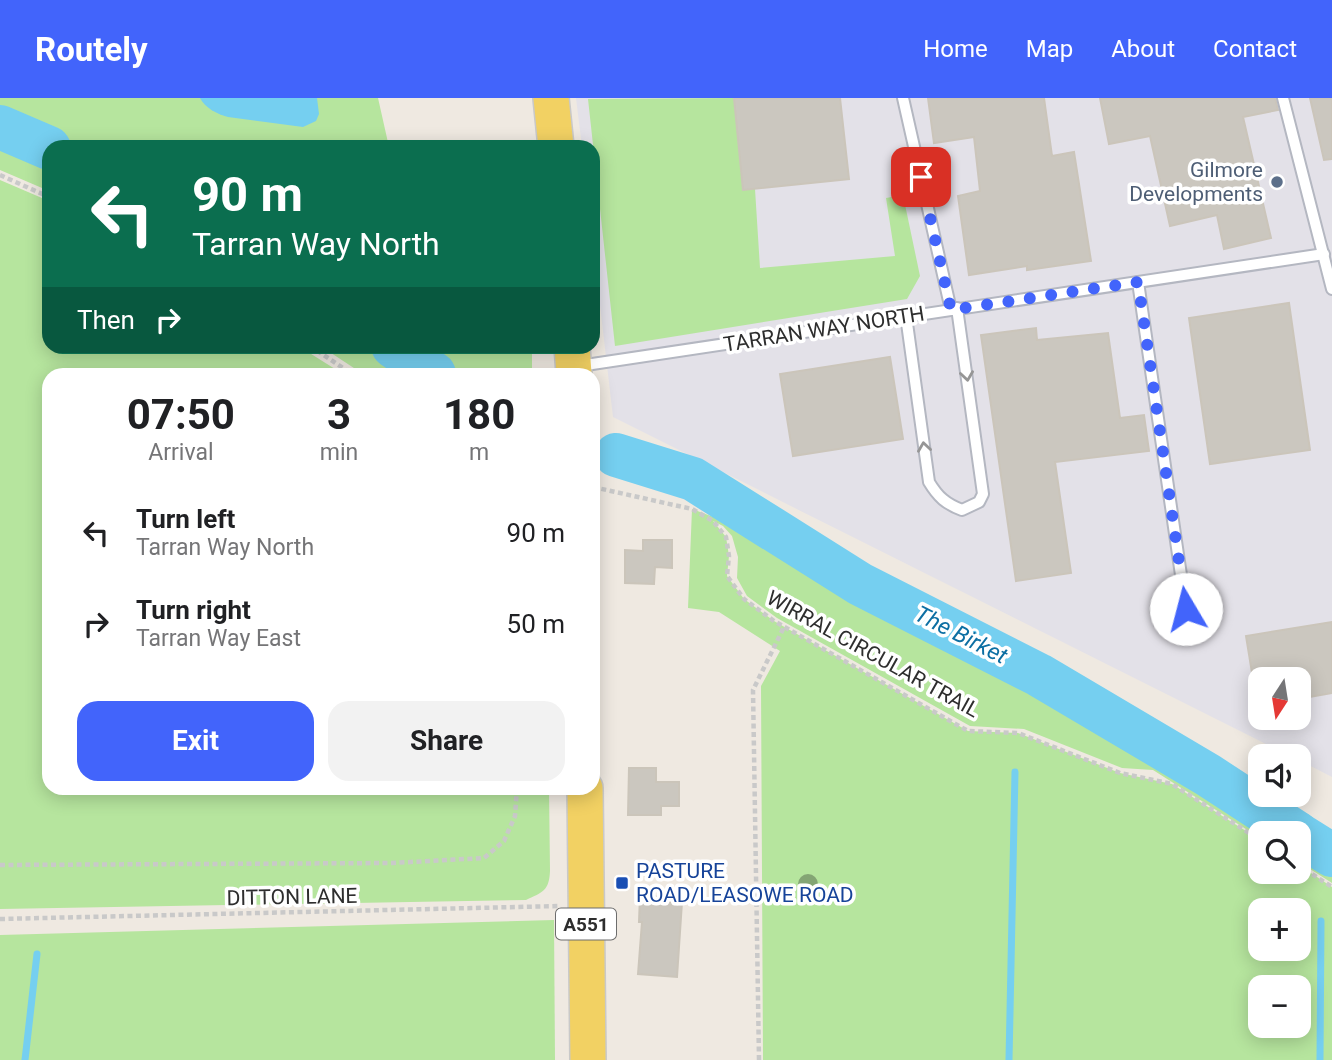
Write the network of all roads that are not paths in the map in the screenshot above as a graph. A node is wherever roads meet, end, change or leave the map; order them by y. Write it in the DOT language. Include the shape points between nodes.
graph roads {
  1 [pos="551,98"];
  2 [pos="903,98"];
  3 [pos="1283,98"];
  4 [pos="555,140"];
  5 [pos="1324,254"];
  6 [pos="1138,282"];
  7 [pos="1332,289"];
  8 [pos="954,309"];
  9 [pos="906,316"];
  10 [pos="574,363"];
  11 [pos="1186,609"];
  12 [pos="585,795"];
  13 [pos="588,1060"];
  1 -- 4 [label="main road"];
  2 -- 8 [label="lane"];
  3 -- 5 [label="lane"];
  5 -- 6 [label="lane, TARRAN WAY NORTH"];
  5 -- 7 [label="lane"];
  6 -- 8 [label="lane, TARRAN WAY NORTH"];
  6 -- 11 [label="lane"];
  8 -- 9 [label="lane, TARRAN WAY NORTH"];
  8 -- 9 [label="lane, one-way" via="984,494 979,502 962,510 943,500 929,482"];
  9 -- 10 [label="lane, TARRAN WAY NORTH"];
  12 -- 13 [label="main road, A551"];
}
